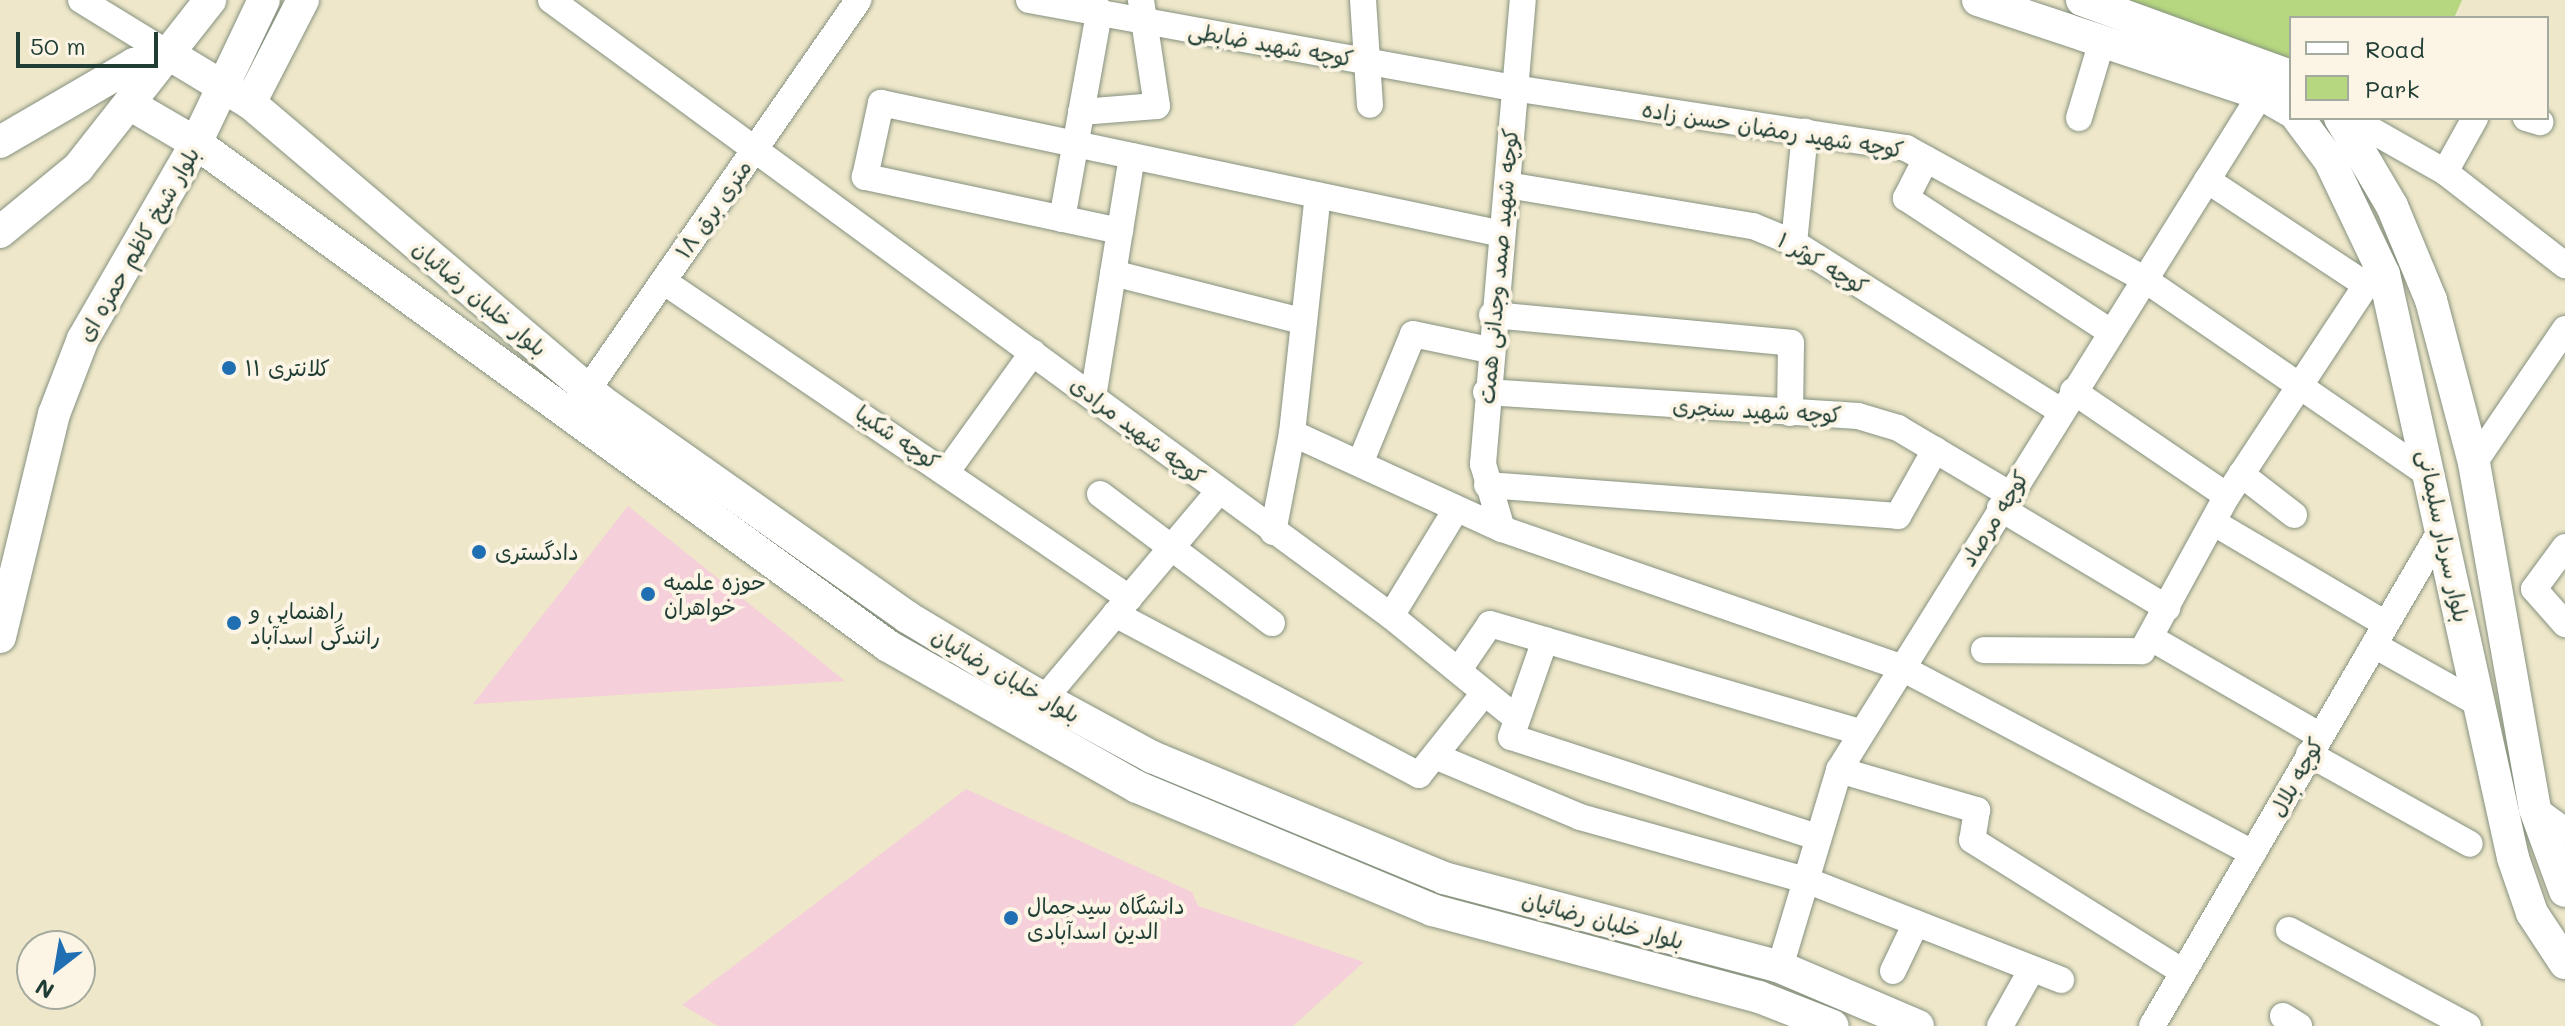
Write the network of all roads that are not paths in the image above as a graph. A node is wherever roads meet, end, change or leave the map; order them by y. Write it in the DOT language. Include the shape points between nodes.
graph roads {
  1 [pos="81,0"];
  2 [pos="198,0"];
  3 [pos="210,0"];
  4 [pos="264,0"];
  5 [pos="303,0"];
  6 [pos="551,0"];
  7 [pos="858,0"];
  8 [pos="1029,0"];
  9 [pos="1363,0"];
  10 [pos="1523,0"];
  11 [pos="1978,0"];
  12 [pos="2082,0"];
  13 [pos="1096,6"];
  14 [pos="1143,11"];
  15 [pos="2102,41"];
  16 [pos="178,50"];
  17 [pos="1368,62"];
  18 [pos="2276,79"];
  19 [pos="223,85"];
  20 [pos="1514,88"];
  21 [pos="250,103"];
  22 [pos="131,105"];
  23 [pos="1370,105"];
  24 [pos="2289,107"];
  25 [pos="1081,112"];
  26 [pos="2079,118"];
  27 [pos="2299,120"];
  28 [pos="2341,120"];
  29 [pos="2354,120"];
  30 [pos="2474,120"];
  31 [pos="1805,132"];
  32 [pos="0,142"];
  33 [pos="196,143"];
  34 [pos="1075,144"];
  35 [pos="756,147"];
  36 [pos="1132,156"];
  37 [pos="1926,159"];
  38 [pos="2445,172"];
  39 [pos="2207,180"];
  40 [pos="1507,185"];
  41 [pos="1318,195"];
  42 [pos="1062,219"];
  43 [pos="1120,231"];
  44 [pos="0,232"];
  45 [pos="1502,234"];
  46 [pos="1794,243"];
  47 [pos="2565,265"];
  48 [pos="1113,273"];
  49 [pos="2144,279"];
  50 [pos="2375,280"];
  51 [pos="663,281"];
  52 [pos="1492,315"];
  53 [pos="1302,321"];
  54 [pos="2565,329"];
  55 [pos="2111,332"];
  56 [pos="1489,350"];
  57 [pos="1033,352"];
  58 [pos="2299,386"];
  59 [pos="587,390"];
  60 [pos="1486,392"];
  61 [pos="1093,397"];
  62 [pos="2067,401"];
  63 [pos="1790,413"];
  64 [pos="568,417"];
  65 [pos="1292,433"];
  66 [pos="1935,450"];
  67 [pos="1361,461"];
  68 [pos="2474,463"];
  69 [pos="948,470"];
  70 [pos="2432,477"];
  71 [pos="1487,485"];
  72 [pos="2234,485"];
  73 [pos="1219,491"];
  74 [pos="1100,494"];
  75 [pos="2004,501"];
  76 [pos="1455,511"];
  77 [pos="2294,515"];
  78 [pos="2216,524"];
  79 [pos="1502,529"];
  80 [pos="2441,530"];
  81 [pos="1273,532"];
  82 [pos="2565,547"];
  83 [pos="1171,548"];
  84 [pos="1122,606"];
  85 [pos="2167,608"];
  86 [pos="1391,616"];
  87 [pos="1272,623"];
  88 [pos="2565,624"];
  89 [pos="2380,635"];
  90 [pos="0,637"];
  91 [pos="1545,640"];
  92 [pos="2147,645"];
  93 [pos="1984,650"];
  94 [pos="1900,667"];
  95 [pos="1460,668"];
  96 [pos="1481,697"];
  97 [pos="1044,699"];
  98 [pos="2479,704"];
  99 [pos="1513,727"];
  100 [pos="1860,732"];
  101 [pos="2314,744"];
  102 [pos="1435,756"];
  103 [pos="1839,770"];
  104 [pos="2535,809"];
  105 [pos="2565,831"];
  106 [pos="1817,837"];
  107 [pos="2470,844"];
  108 [pos="2253,853"];
  109 [pos="1806,880"];
  110 [pos="2565,891"];
  111 [pos="1916,923"];
  112 [pos="2289,930"];
  113 [pos="2565,963"];
  114 [pos="1780,967"];
  115 [pos="2032,969"];
  116 [pos="1893,971"];
  117 [pos="2182,971"];
  118 [pos="2061,980"];
  119 [pos="1769,1001"];
  120 [pos="1833,1026"];
  121 [pos="1918,1026"];
  122 [pos="2000,1026"];
  123 [pos="2152,1026"];
  124 [pos="2468,1026"];
  1 -- 16 [label="street"];
  2 -- 16 [label="main road"];
  3 -- 16 [label="main road"];
  4 -- 19 [label="main road, بلوار شیخ کاظم حمزه ای"];
  5 -- 21 [label="main road"];
  6 -- 35 [label="street, کوچه شهید مرادی"];
  7 -- 35 [label="street, ۱۸ متری برق"];
  8 -- 13 [label="street, کوچه شهید ضابطی"];
  9 -- 17 [label="street"];
  10 -- 20 [label="street, کوچه شهید صمد وجدانی همت"];
  11 -- 15 [label="main road"];
  12 -- 18 [label="main road"];
  13 -- 14 [label="street, کوچه شهید ضابطی"];
  13 -- 25 [label="street"];
  14 -- 17 [label="street, کوچه شهید ضابطی"];
  14 -- 25 [label="street" via="1157,106"];
  15 -- 18 [label="main road"];
  15 -- 26 [label="street"];
  16 -- 19 [label="main road, بلوار خلبان رضائیان"];
  16 -- 22 [label="main road"];
  16 -- 32 [label="main road" via="134,64"];
  17 -- 20 [label="street, کوچه شهید ضابطی"];
  17 -- 23 [label="street"];
  18 -- 24 [label="main road"];
  18 -- 39 [label="street, کوچه مرصاد"];
  19 -- 21 [label="main road, بلوار خلبان رضائیان"];
  19 -- 33 [label="main road, بلوار شیخ کاظم حمزه ای"];
  20 -- 31 [label="street, کوچه شهید رمضان حسن زاده"];
  20 -- 40 [label="street, کوچه شهید صمد وجدانی همت"];
  21 -- 59 [label="main road, بلوار خلبان رضائیان"];
  22 -- 33 [label="main road, بلوار خلبان رضائیان"];
  22 -- 44 [label="main road" via="78,168"];
  25 -- 34 [label="street"];
  27 -- 50 [label="main road, بلوار سردار سلیمانی" via="2330,161"];
  28 -- 68 [label="main road, بلوار سردار سلیمانی" via="2392,206 2431,300"];
  29 -- 38 [label="street"];
  30 -- 38 [label="street"];
  31 -- 37 [label="street, کوچه شهید رمضان حسن زاده" via="1906,148"];
  31 -- 46 [label="street"];
  33 -- 64 [label="main road, بلوار خلبان رضائیان"];
  33 -- 90 [label="main road, بلوار شیخ کاظم حمزه ای" via="83,339 54,414"];
  34 -- 36 [label="street"];
  34 -- 42 [label="street"];
  34 -- 42 [label="street" via="881,103 865,177"];
  35 -- 51 [label="street, ۱۸ متری برق"];
  35 -- 57 [label="street, کوچه شهید مرادی"];
  36 -- 41 [label="street"];
  36 -- 43 [label="street"];
  37 -- 49 [label="street, کوچه شهید رمضان حسن زاده"];
  37 -- 55 [label="street" via="1906,198"];
  38 -- 47 [label="street"];
  39 -- 49 [label="street, کوچه مرصاد"];
  39 -- 50 [label="street"];
  40 -- 45 [label="street, کوچه شهید صمد وجدانی همت"];
  40 -- 46 [label="street, کوچه کوثر ۱" via="1753,226"];
  41 -- 45 [label="street"];
  41 -- 53 [label="street"];
  42 -- 43 [label="street"];
  43 -- 48 [label="street"];
  45 -- 52 [label="street, کوچه شهید صمد وجدانی همت"];
  46 -- 62 [label="street, کوچه کوثر ۱"];
  48 -- 53 [label="street"];
  48 -- 61 [label="street"];
  49 -- 55 [label="street, کوچه مرصاد"];
  49 -- 58 [label="street, کوچه شهید رمضان حسن زاده"];
  50 -- 58 [label="street"];
  50 -- 70 [label="main road, بلوار سردار سلیمانی"];
  51 -- 59 [label="street, ۱۸ متری برق"];
  51 -- 69 [label="street, کوچه شکیبا"];
  52 -- 56 [label="street, کوچه شهید صمد وجدانی همت"];
  52 -- 63 [label="street" via="1791,343"];
  53 -- 65 [label="street"];
  54 -- 68 [label="street"];
  55 -- 62 [label="street, کوچه مرصاد"];
  56 -- 60 [label="street, کوچه شهید صمد وجدانی همت"];
  56 -- 67 [label="street" via="1413,334"];
  57 -- 61 [label="street, کوچه شهید مرادی"];
  57 -- 69 [label="street"];
  58 -- 70 [label="street, کوچه شهید رمضان حسن زاده"];
  58 -- 72 [label="street"];
  59 -- 64 [label="street, ۱۸ متری برق"];
  59 -- 97 [label="main road, بلوار خلبان رضائیان" via="907,617"];
  60 -- 63 [label="street, کوچه شهید سنجری"];
  60 -- 71 [label="street, کوچه شهید صمد وجدانی همت"];
  61 -- 73 [label="street, کوچه شهید مرادی"];
  62 -- 72 [label="street, کوچه کوثر ۱"];
  62 -- 75 [label="street, کوچه مرصاد"];
  63 -- 66 [label="street, کوچه شهید سنجری" via="1858,416"];
  64 -- 119 [label="main road, بلوار خلبان رضائیان" via="888,646 1137,787 1432,910"];
  65 -- 67 [label="street"];
  65 -- 81 [label="street"];
  66 -- 71 [label="street" via="1898,516"];
  66 -- 75 [label="street, کوچه شهید سنجری"];
  67 -- 76 [label="street"];
  68 -- 104 [label="main road, بلوار سردار سلیمانی"];
  69 -- 84 [label="street, کوچه شکیبا"];
  70 -- 80 [label="main road, بلوار سردار سلیمانی"];
  71 -- 79 [label="street, کوچه شهید صمد وجدانی همت"];
  72 -- 77 [label="street, کوچه کوثر ۱"];
  72 -- 78 [label="street"];
  73 -- 81 [label="street, کوچه شهید مرادی"];
  73 -- 83 [label="street"];
  74 -- 83 [label="street"];
  75 -- 85 [label="street, کوچه شهید سنجری"];
  75 -- 94 [label="street, کوچه مرصاد"];
  76 -- 79 [label="street"];
  76 -- 86 [label="street"];
  78 -- 85 [label="street"];
  78 -- 89 [label="street"];
  79 -- 94 [label="street"];
  80 -- 89 [label="street, کوچه بلال"];
  80 -- 98 [label="main road, بلوار سردار سلیمانی"];
  81 -- 86 [label="street, کوچه شهید مرادی"];
  82 -- 88 [label="street" via="2534,589"];
  83 -- 84 [label="street"];
  83 -- 87 [label="street"];
  84 -- 97 [label="street"];
  84 -- 102 [label="street, کوچه شکیبا" via="1419,775"];
  85 -- 92 [label="street"];
  86 -- 95 [label="street, کوچه شهید مرادی"];
  89 -- 98 [label="street"];
  89 -- 101 [label="street, کوچه بلال"];
  91 -- 95 [label="street" via="1490,624"];
  91 -- 99 [label="street"];
  91 -- 100 [label="street"];
  92 -- 93 [label="street"];
  92 -- 101 [label="street"];
  94 -- 100 [label="street, کوچه مرصاد"];
  94 -- 108 [label="street"];
  95 -- 96 [label="street, کوچه شهید مرادی"];
  96 -- 99 [label="street, کوچه شهید مرادی"];
  96 -- 102 [label="street"];
  97 -- 114 [label="main road, بلوار خلبان رضائیان" via="1152,757 1444,878"];
  98 -- 113 [label="main road, بلوار سردار سلیمانی" via="2513,858 2532,913"];
  99 -- 106 [label="street, کوچه شهید مرادی"];
  100 -- 103 [label="street, کوچه مرصاد"];
  101 -- 107 [label="street"];
  101 -- 108 [label="street, کوچه بلال"];
  102 -- 109 [label="street" via="1580,817"];
  103 -- 106 [label="street, کوچه مرصاد"];
  103 -- 117 [label="street" via="1977,810 1972,840"];
  104 -- 105 [label="street"];
  104 -- 110 [label="main road, بلوار سردار سلیمانی"];
  106 -- 109 [label="street, کوچه مرصاد"];
  108 -- 117 [label="street, کوچه بلال"];
  109 -- 111 [label="street"];
  109 -- 114 [label="street, کوچه مرصاد"];
  111 -- 115 [label="street"];
  111 -- 116 [label="street"];
  112 -- 124 [label="street"];
  114 -- 119 [label="main road"];
  114 -- 121 [label="main road, بلوار خلبان رضائیان"];
  115 -- 118 [label="street"];
  115 -- 122 [label="street"];
  117 -- 123 [label="street, کوچه بلال"];
  119 -- 120 [label="main road, بلوار خلبان رضائیان"];
}
